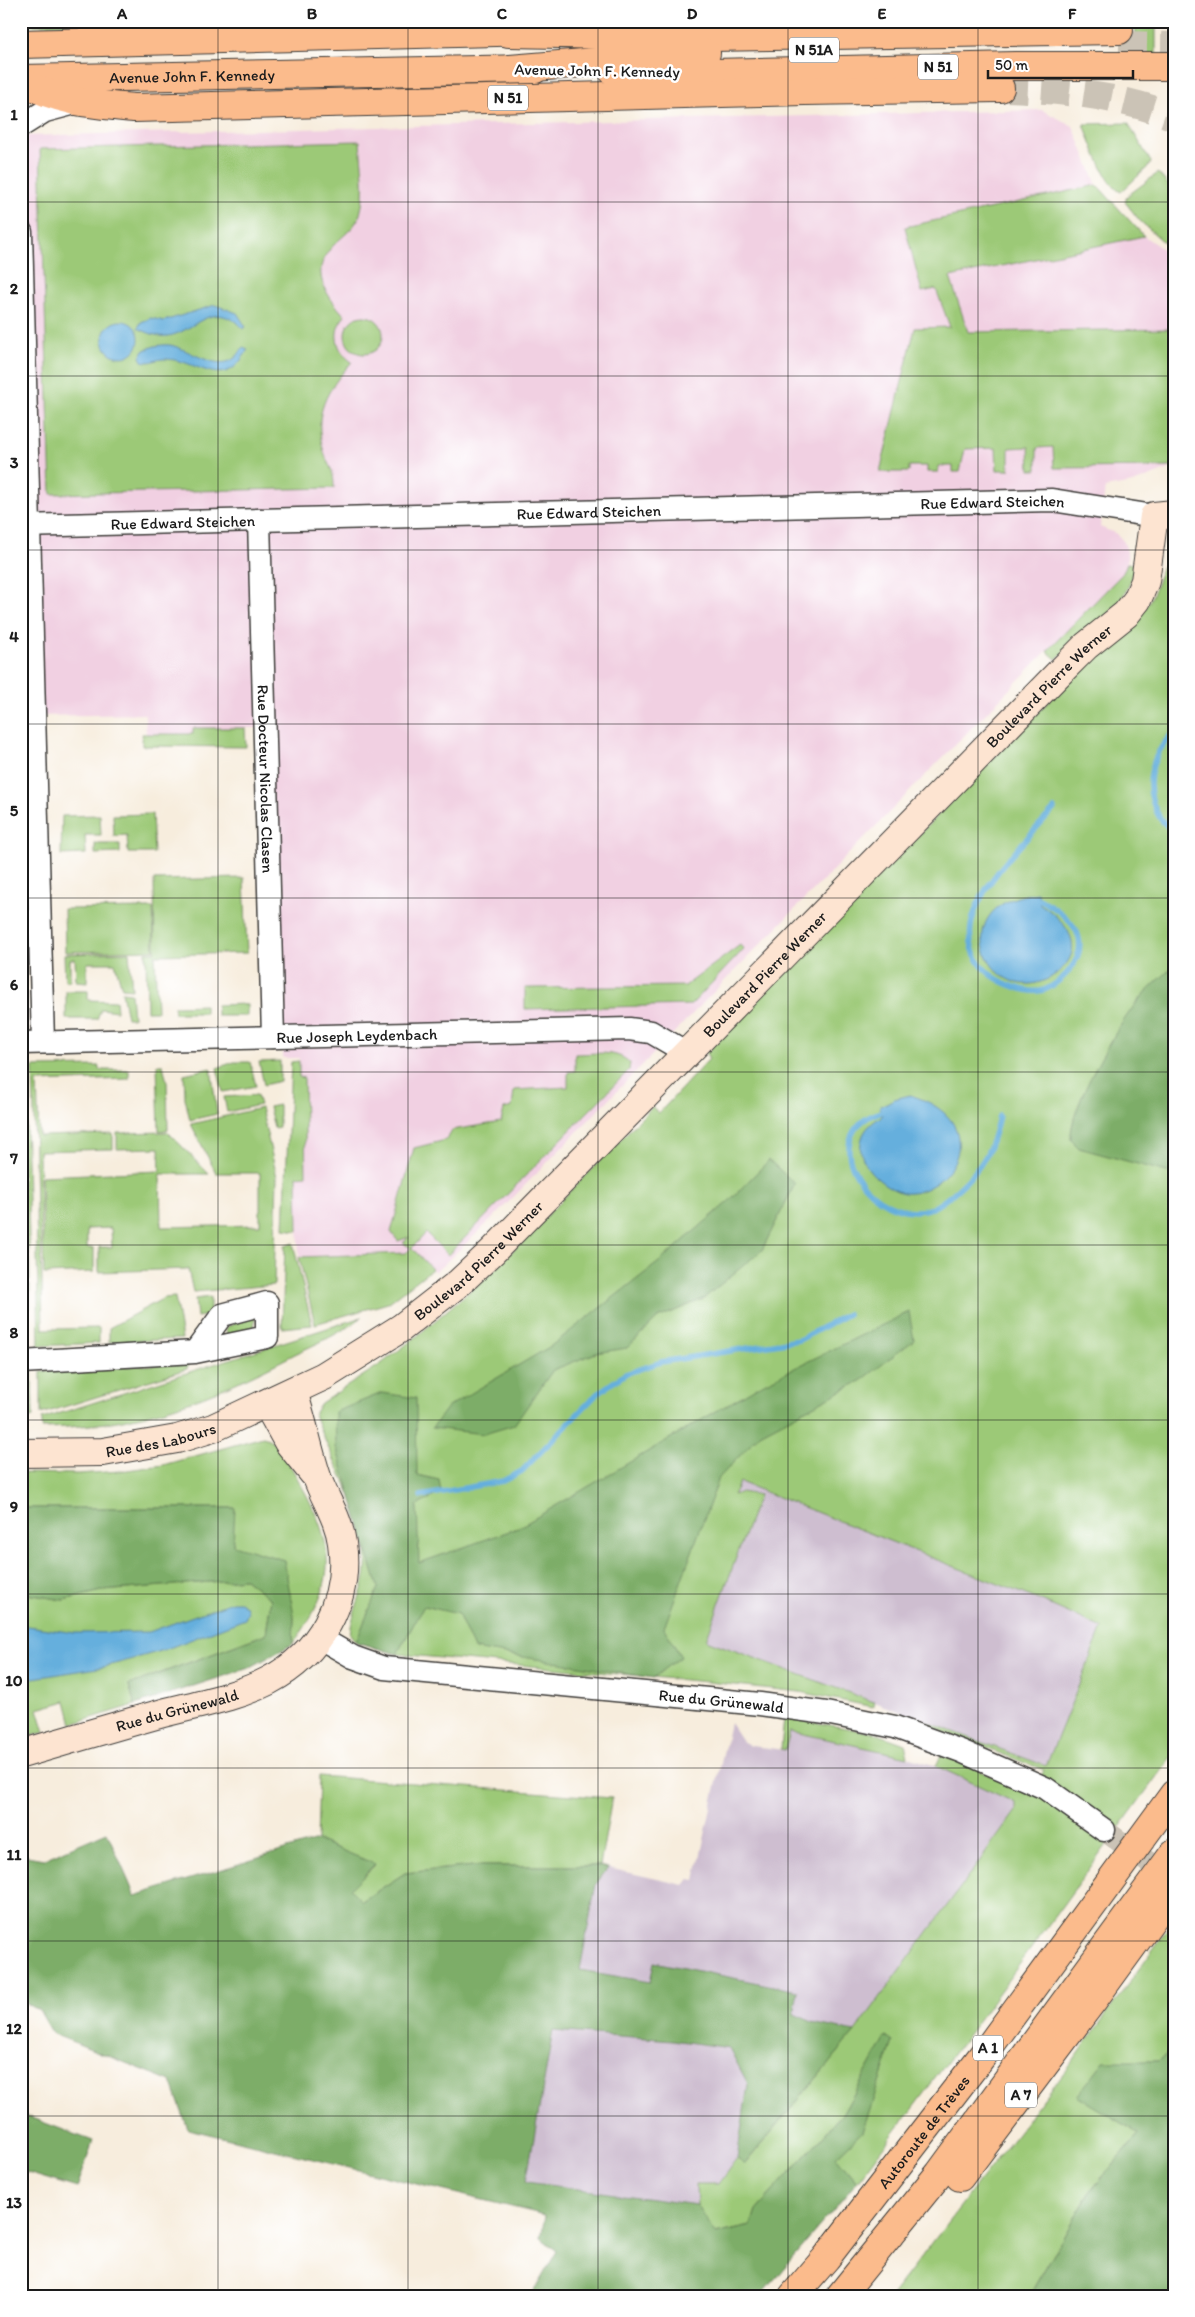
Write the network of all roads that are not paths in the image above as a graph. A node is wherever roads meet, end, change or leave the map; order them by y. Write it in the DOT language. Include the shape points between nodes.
graph roads {
  1 [pos="654,21"];
  2 [pos="509,33"];
  3 [pos="21,44"];
  4 [pos="1174,66"];
  5 [pos="510,69"];
  6 [pos="21,80"];
  7 [pos="1000,88"];
  8 [pos="79,102"];
  9 [pos="21,126"];
  10 [pos="21,232"];
  11 [pos="23,355"];
  12 [pos="1164,515"];
  13 [pos="259,520"];
  14 [pos="25,526"];
  15 [pos="28,727"];
  16 [pos="273,1037"];
  17 [pos="32,1042"];
  18 [pos="687,1053"];
  19 [pos="195,1352"];
  20 [pos="21,1362"];
  21 [pos="292,1392"];
  22 [pos="267,1404"];
  23 [pos="21,1453"];
  24 [pos="318,1480"];
  25 [pos="320,1638"];
  26 [pos="21,1754"];
  27 [pos="1174,1794"];
  28 [pos="1104,1830"];
  29 [pos="1174,1852"];
  30 [pos="1174,1889"];
  31 [pos="793,2296"];
  32 [pos="840,2296"];
  33 [pos="861,2296"];
  1 -- 2 [label="main road"];
  2 -- 3 [label="main road"];
  2 -- 5 [label="main road, N 51A" via="711,38 1119,37 711,52"];
  4 -- 5 [label="main road, Avenue John F. Kennedy / N 51" via="712,73"];
  5 -- 6 [label="main road, Avenue John F. Kennedy / N 51"];
  6 -- 8 [label="main road, N 51" via="45,94"];
  7 -- 8 [label="main road, N 51" via="134,108"];
  8 -- 9 [label="street" via="45,110"];
  10 -- 11 [label="street"];
  11 -- 14 [label="street"];
  12 -- 13 [label="street, Rue Edward Steichen" via="1052,500"];
  12 -- 18 [label="main road, Boulevard Pierre Werner" via="1145,582 1126,614 1086,646"];
  13 -- 14 [label="street, Rue Edward Steichen"];
  13 -- 16 [label="street, Rue Docteur Nicolas Clasen"];
  14 -- 15 [label="street"];
  15 -- 17 [label="street"];
  16 -- 17 [label="street, Rue Joseph Leydenbach"];
  16 -- 18 [label="street, Rue Joseph Leydenbach" via="629,1029 651,1032"];
  18 -- 21 [label="main road, Boulevard Pierre Werner" via="460,1282 400,1328 324,1376"];
  19 -- 20 [label="street"];
  21 -- 22 [label="main road, Rue des Labours"];
  21 -- 24 [label="main road, Rue du Grünewald"];
  22 -- 23 [label="main road, Rue des Labours" via="213,1428 178,1439 103,1452"];
  22 -- 24 [label="main road, Rue du Grünewald" via="288,1442"];
  24 -- 25 [label="main road, Rue du Grünewald" via="336,1518 344,1568 332,1616"];
  25 -- 26 [label="main road, Rue du Grünewald" via="287,1670 246,1690"];
  25 -- 28 [label="street, Rue du Grünewald" via="353,1657 384,1668 760,1704 895,1727 961,1750 1045,1788"];
  27 -- 31 [label="main road, Autoroute de Trèves / A 1" via="980,2058"];
  29 -- 32 [label="main road, A 1" via="939,2174"];
  30 -- 33 [label="main road, A 7" via="954,2184"];
}
